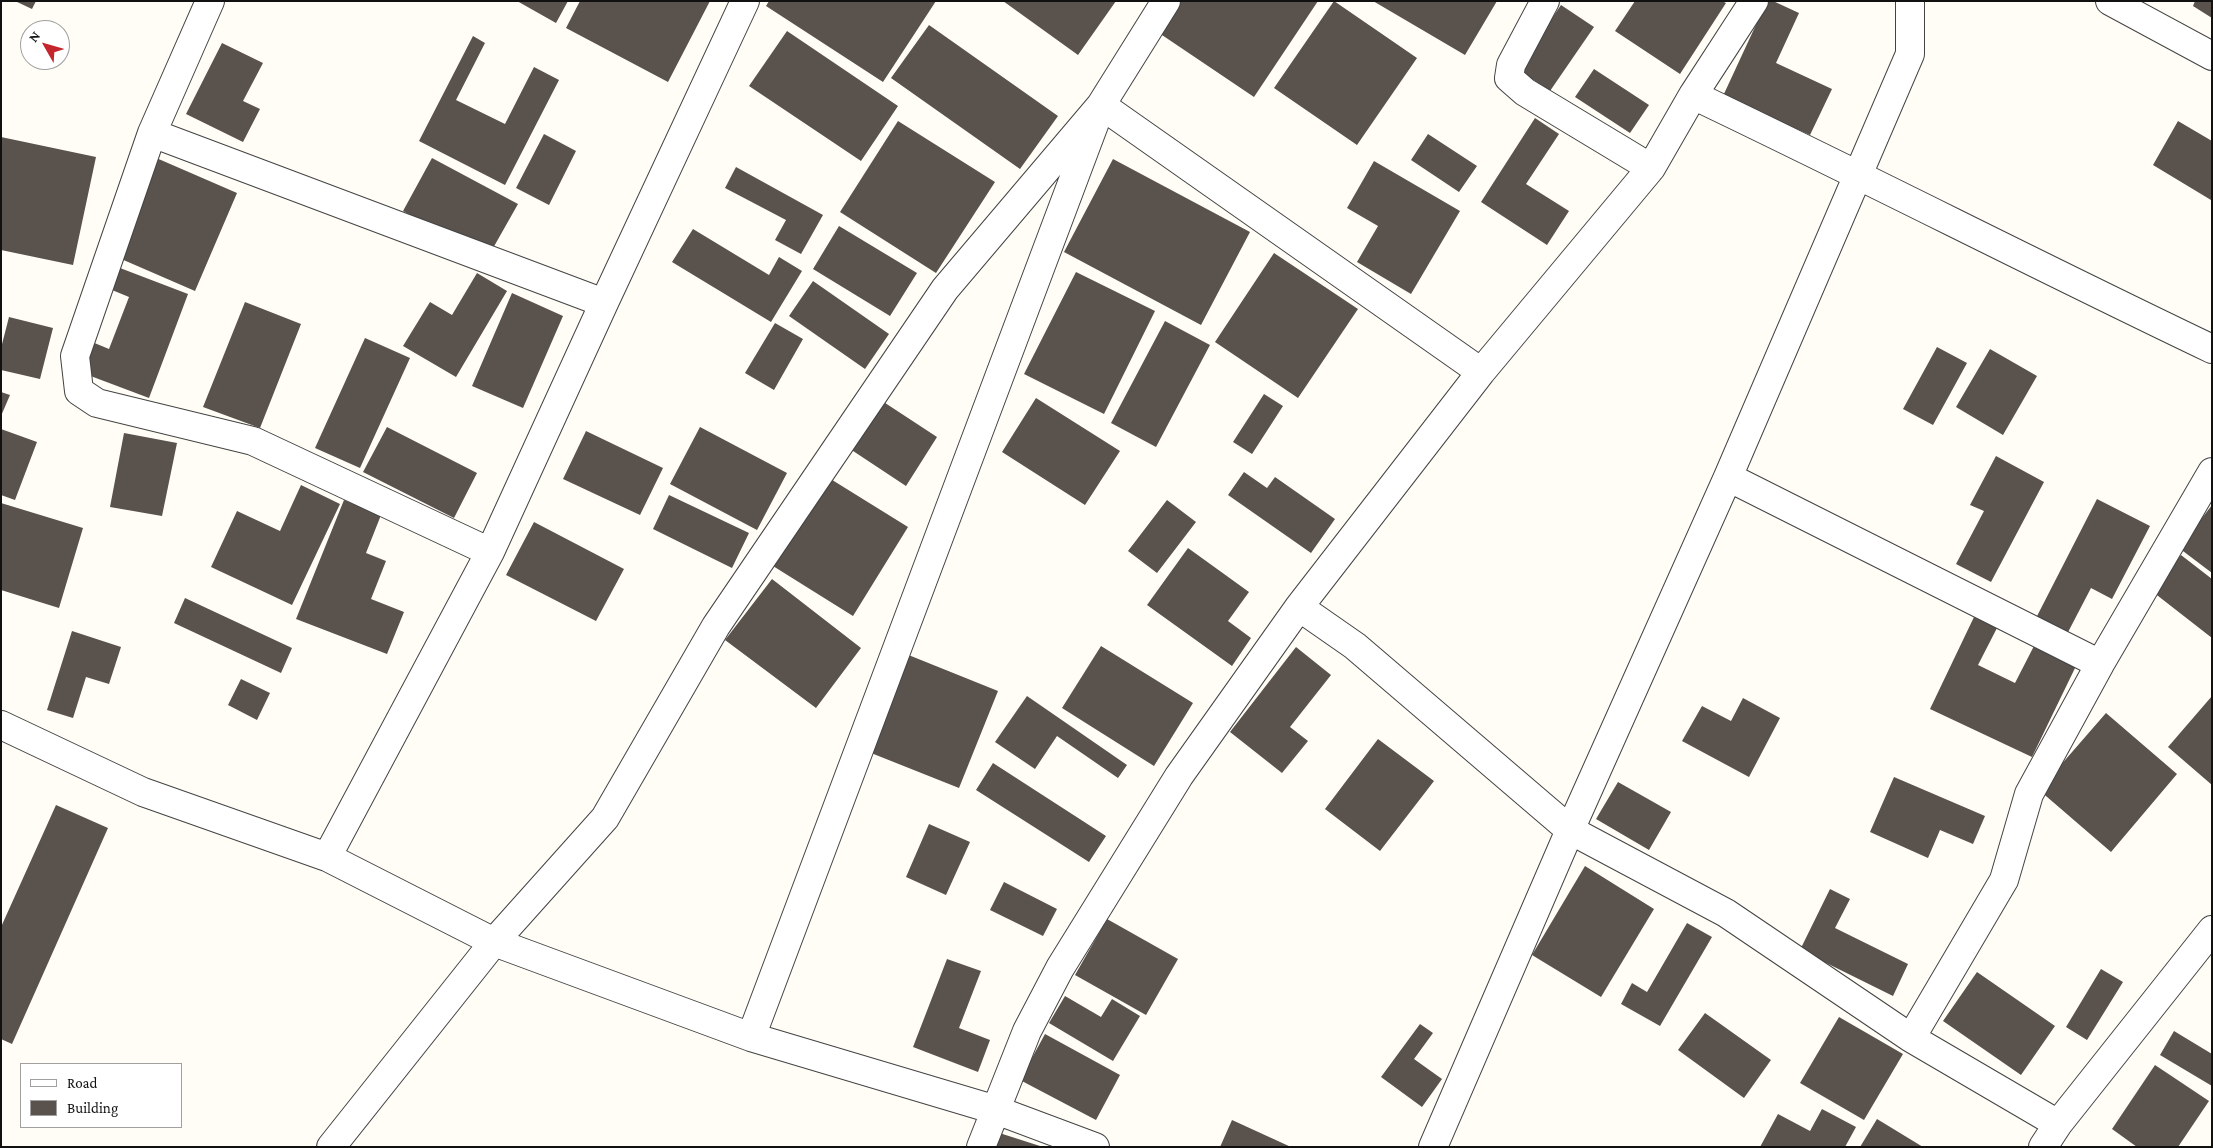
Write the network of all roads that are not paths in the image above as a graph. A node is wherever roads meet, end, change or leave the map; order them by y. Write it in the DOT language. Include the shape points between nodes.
graph roads {
  1 [pos="210,1"];
  2 [pos="745,1"];
  3 [pos="1166,1"];
  4 [pos="1545,1"];
  5 [pos="1754,1"];
  6 [pos="1910,1"];
  7 [pos="2110,1"];
  8 [pos="2212,56"];
  9 [pos="1693,95"];
  10 [pos="1101,105"];
  11 [pos="152,133"];
  12 [pos="1651,168"];
  13 [pos="1858,174"];
  14 [pos="604,303"];
  15 [pos="2212,349"];
  16 [pos="1482,372"];
  17 [pos="2212,472"];
  18 [pos="1728,477"];
  19 [pos="490,552"];
  20 [pos="1299,607"];
  21 [pos="2100,664"];
  22 [pos="1,725"];
  23 [pos="1570,830"];
  24 [pos="327,857"];
  25 [pos="2212,930"];
  26 [pos="494,942"];
  27 [pos="751,1037"];
  28 [pos="1911,1038"];
  29 [pos="996,1110"];
  30 [pos="2058,1124"];
  31 [pos="331,1147"];
  32 [pos="981,1147"];
  33 [pos="1095,1147"];
  34 [pos="1433,1147"];
  35 [pos="2043,1147"];
  1 -- 11 [label="street"];
  2 -- 14 [label="street"];
  3 -- 10 [label="street"];
  4 -- 12 [label="street" via="1510,65 1508,78 1525,92"];
  5 -- 9 [label="street"];
  6 -- 13 [label="street" via="1910,54"];
  7 -- 8 [label="street"];
  9 -- 12 [label="street"];
  9 -- 13 [label="street"];
  10 -- 16 [label="street"];
  10 -- 26 [label="street" via="945,289 716,626 605,818"];
  10 -- 27 [label="street"];
  11 -- 14 [label="street"];
  11 -- 19 [label="street" via="75,356 79,391 97,404 253,441"];
  12 -- 16 [label="street"];
  13 -- 15 [label="street"];
  13 -- 18 [label="street"];
  14 -- 19 [label="street"];
  16 -- 20 [label="street"];
  17 -- 21 [label="street"];
  18 -- 21 [label="street"];
  18 -- 23 [label="street"];
  19 -- 24 [label="street"];
  20 -- 23 [label="street" via="1355,646"];
  20 -- 29 [label="street" via="1179,776 1060,968 1027,1031"];
  21 -- 28 [label="street" via="2029,794 2004,880"];
  22 -- 24 [label="street" via="143,792"];
  23 -- 28 [label="street" via="1726,913"];
  23 -- 34 [label="street"];
  24 -- 26 [label="street"];
  25 -- 30 [label="street"];
  26 -- 27 [label="street"];
  26 -- 31 [label="street"];
  27 -- 29 [label="street"];
  28 -- 30 [label="street"];
  29 -- 32 [label="street"];
  29 -- 33 [label="street"];
  30 -- 35 [label="street"];
}
